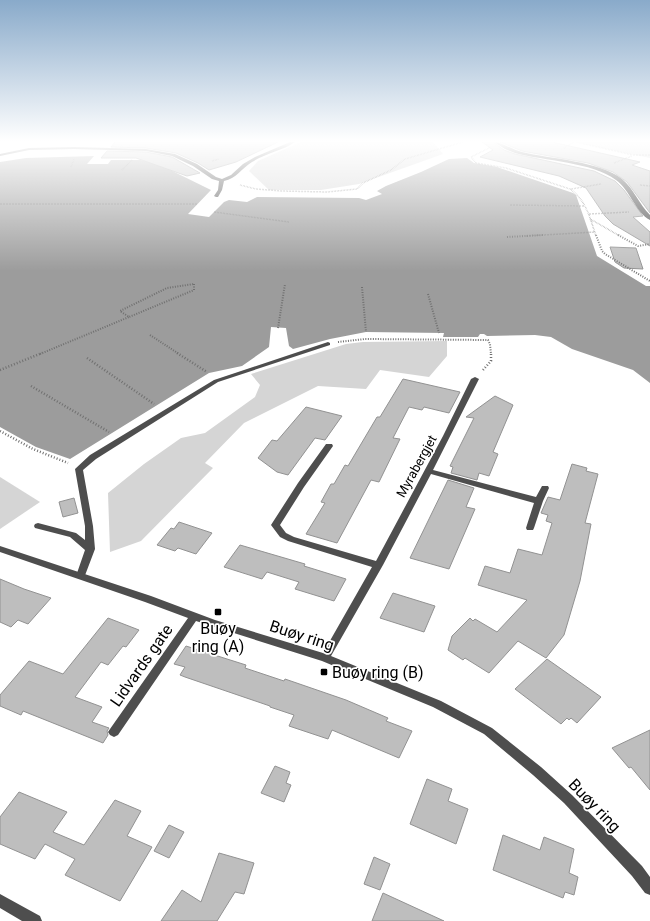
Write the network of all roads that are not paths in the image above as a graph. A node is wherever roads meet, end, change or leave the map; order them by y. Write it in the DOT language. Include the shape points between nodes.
graph roads {
  1 [pos="221,185"];
  2 [pos="625,185"];
  3 [pos="216,196"];
  4 [pos="650,218"];
  5 [pos="328,344"];
  6 [pos="475,379"];
  7 [pos="329,446"];
  8 [pos="428,471"];
  9 [pos="545,488"];
  10 [pos="539,502"];
  11 [pos="38,526"];
  12 [pos="530,528"];
  13 [pos="0,549"];
  14 [pos="90,549"];
  15 [pos="378,565"];
  16 [pos="81,576"];
  17 [pos="194,617"];
  18 [pos="325,658"];
  19 [pos="114,732"];
  20 [pos="650,888"];
  21 [pos="0,901"];
  22 [pos="35,921"];
  1 -- 3 [label="street"];
  2 -- 4 [label="street"];
  5 -- 14 [label="street" via="216,381 93,457 79,469 89,526"];
  6 -- 8 [label="street, Myrabergjet"];
  7 -- 15 [label="street" via="275,525 283,535 291,539"];
  8 -- 10 [label="street"];
  8 -- 15 [label="street, Myrabergjet"];
  9 -- 10 [label="street"];
  10 -- 12 [label="street"];
  11 -- 14 [label="street" via="73,535"];
  13 -- 16 [label="street, Buøy ring"];
  14 -- 16 [label="street"];
  15 -- 18 [label="street, Myrabergjet"];
  16 -- 17 [label="street, Buøy ring"];
  17 -- 18 [label="street, Buøy ring"];
  17 -- 19 [label="street, Lidvards gate"];
  18 -- 20 [label="street, Buøy ring" via="421,696 488,731 568,799"];
  21 -- 22 [label="street"];
}
